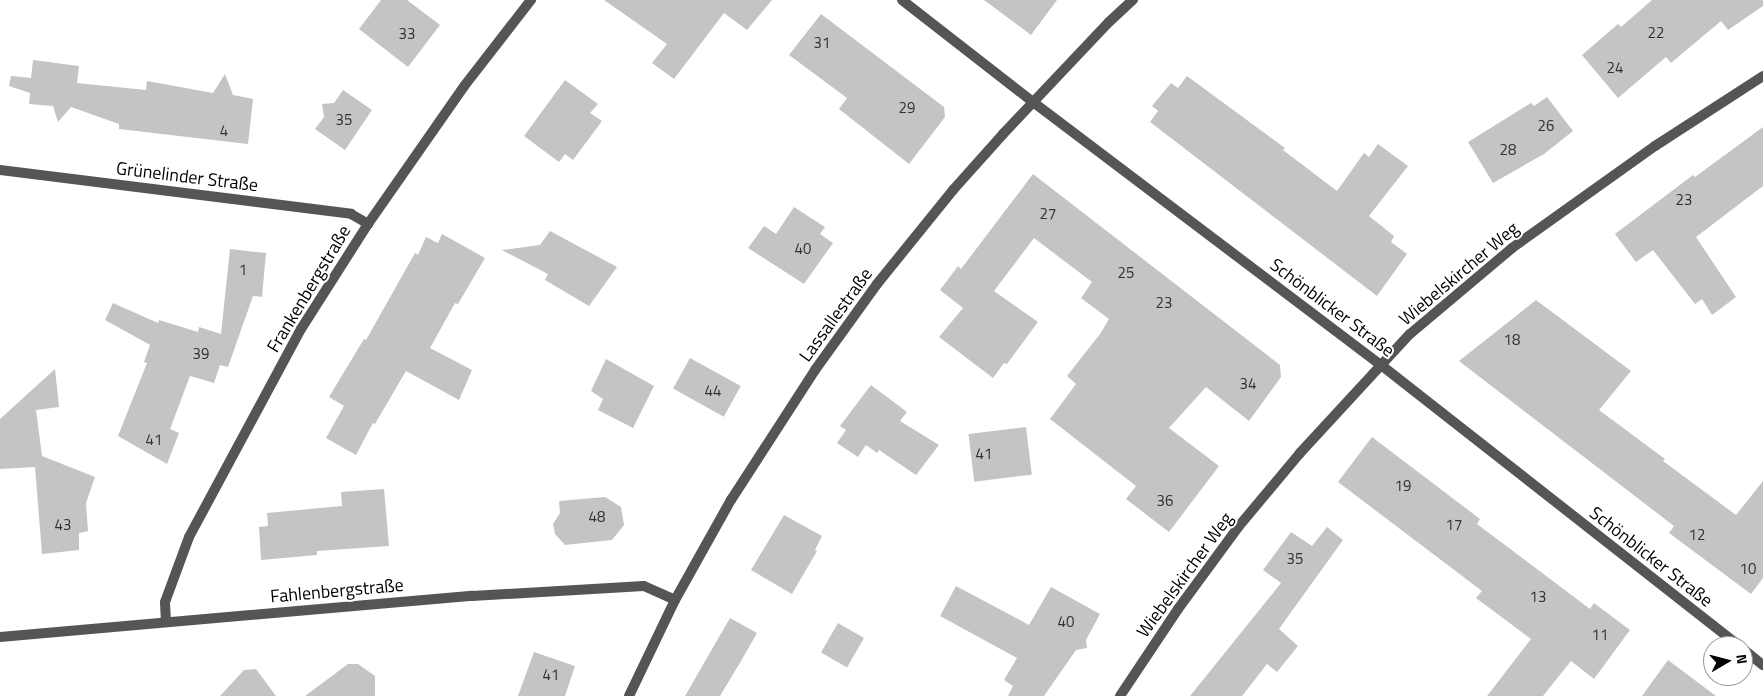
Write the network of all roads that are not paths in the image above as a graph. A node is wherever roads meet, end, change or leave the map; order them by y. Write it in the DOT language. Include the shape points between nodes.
graph roads {
  1 [pos="531,0"];
  2 [pos="902,0"];
  3 [pos="1134,0"];
  4 [pos="1763,76"];
  5 [pos="1033,102"];
  6 [pos="0,170"];
  7 [pos="368,224"];
  8 [pos="1381,365"];
  9 [pos="675,600"];
  10 [pos="166,622"];
  11 [pos="1725,636"];
  12 [pos="0,637"];
  13 [pos="629,696"];
  14 [pos="1120,696"];
  1 -- 7 [label="street, Frankenbergstraße" via="465,84"];
  2 -- 5 [label="street, Schönblicker Straße"];
  3 -- 5 [label="street, Lassallestraße"];
  4 -- 8 [label="street, Wiebelskircher Weg" via="1655,146 1512,248 1410,334"];
  5 -- 8 [label="street, Schönblicker Straße"];
  5 -- 9 [label="street, Lassallestraße" via="952,190 877,284 815,370 731,500"];
  6 -- 7 [label="street, Grünelinder Straße" via="351,214"];
  7 -- 10 [label="street, Frankenbergstraße" via="301,329 189,537 165,602"];
  8 -- 11 [label="street, Schönblicker Straße"];
  8 -- 14 [label="street, Wiebelskircher Weg" via="1300,453 1239,526"];
  9 -- 10 [label="street, Fahlenbergstraße" via="644,586 472,596"];
  9 -- 13 [label="street, Lassallestraße"];
  10 -- 12 [label="street, Fahlenbergstraße"];
}
